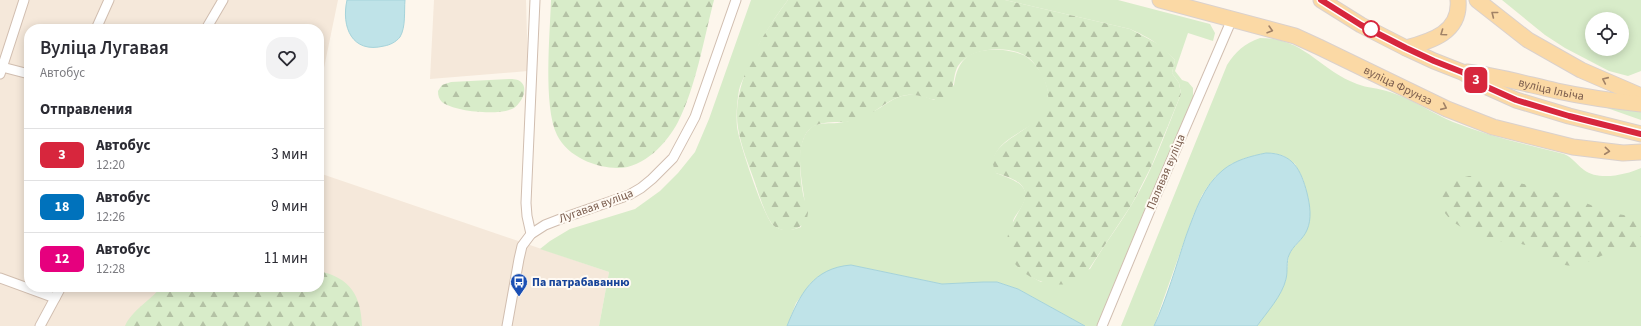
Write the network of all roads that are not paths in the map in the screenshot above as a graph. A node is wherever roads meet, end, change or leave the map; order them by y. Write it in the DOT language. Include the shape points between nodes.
graph roads {
  1 [pos="24,0"];
  2 [pos="109,0"];
  3 [pos="222,0"];
  4 [pos="534,0"];
  5 [pos="736,0"];
  6 [pos="1160,0"];
  7 [pos="1321,0"];
  8 [pos="1458,0"];
  9 [pos="1477,0"];
  10 [pos="1232,19"];
  11 [pos="98,24"];
  12 [pos="209,24"];
  13 [pos="1406,48"];
  14 [pos="1,70"];
  15 [pos="1462,72"];
  16 [pos="24,73"];
  17 [pos="1641,96"];
  18 [pos="1641,104"];
  19 [pos="1641,134"];
  20 [pos="1641,152"];
  21 [pos="531,234"];
  22 [pos="0,278"];
  23 [pos="24,287"];
  24 [pos="38,292"];
  25 [pos="58,292"];
  26 [pos="55,298"];
  27 [pos="40,326"];
  28 [pos="507,326"];
  29 [pos="1102,326"];
  1 -- 14 [label="street"];
  2 -- 11 [label="street"];
  3 -- 12 [label="street"];
  4 -- 21 [label="street" via="526,202"];
  5 -- 21 [label="street, Лугавая вуліца" via="694,117 673,158 652,179 629,195 545,225"];
  6 -- 10 [label="main road, вуліца Фрунзэ"];
  7 -- 13 [label="main road, вуліца Ільіча" via="1361,25"];
  8 -- 13 [label="main road, one-way" via="1459,9 1452,26 1427,43"];
  17 -- 9 [label="main road, one-way" via="1581,70 1528,40"];
  10 -- 20 [label="main road, вуліца Фрунзэ, one-way" via="1301,39 1447,109 1493,127 1573,147 1624,153"];
  10 -- 29 [label="street, Палявая вуліца"];
  13 -- 15 [label="main road, вуліца Ільіча"];
  14 -- 16 [label="street"];
  15 -- 18 [label="main road, вуліца Ільіча" via="1494,75 1608,101"];
  15 -- 19 [label="main road, вуліца Ільіча" via="1516,100"];
  21 -- 28 [label="street, Лугавая вуліца" via="522,246"];
  22 -- 23 [label="street"];
  24 -- 26 [label="street"];
  25 -- 26 [label="street"];
  26 -- 27 [label="street"];
}
